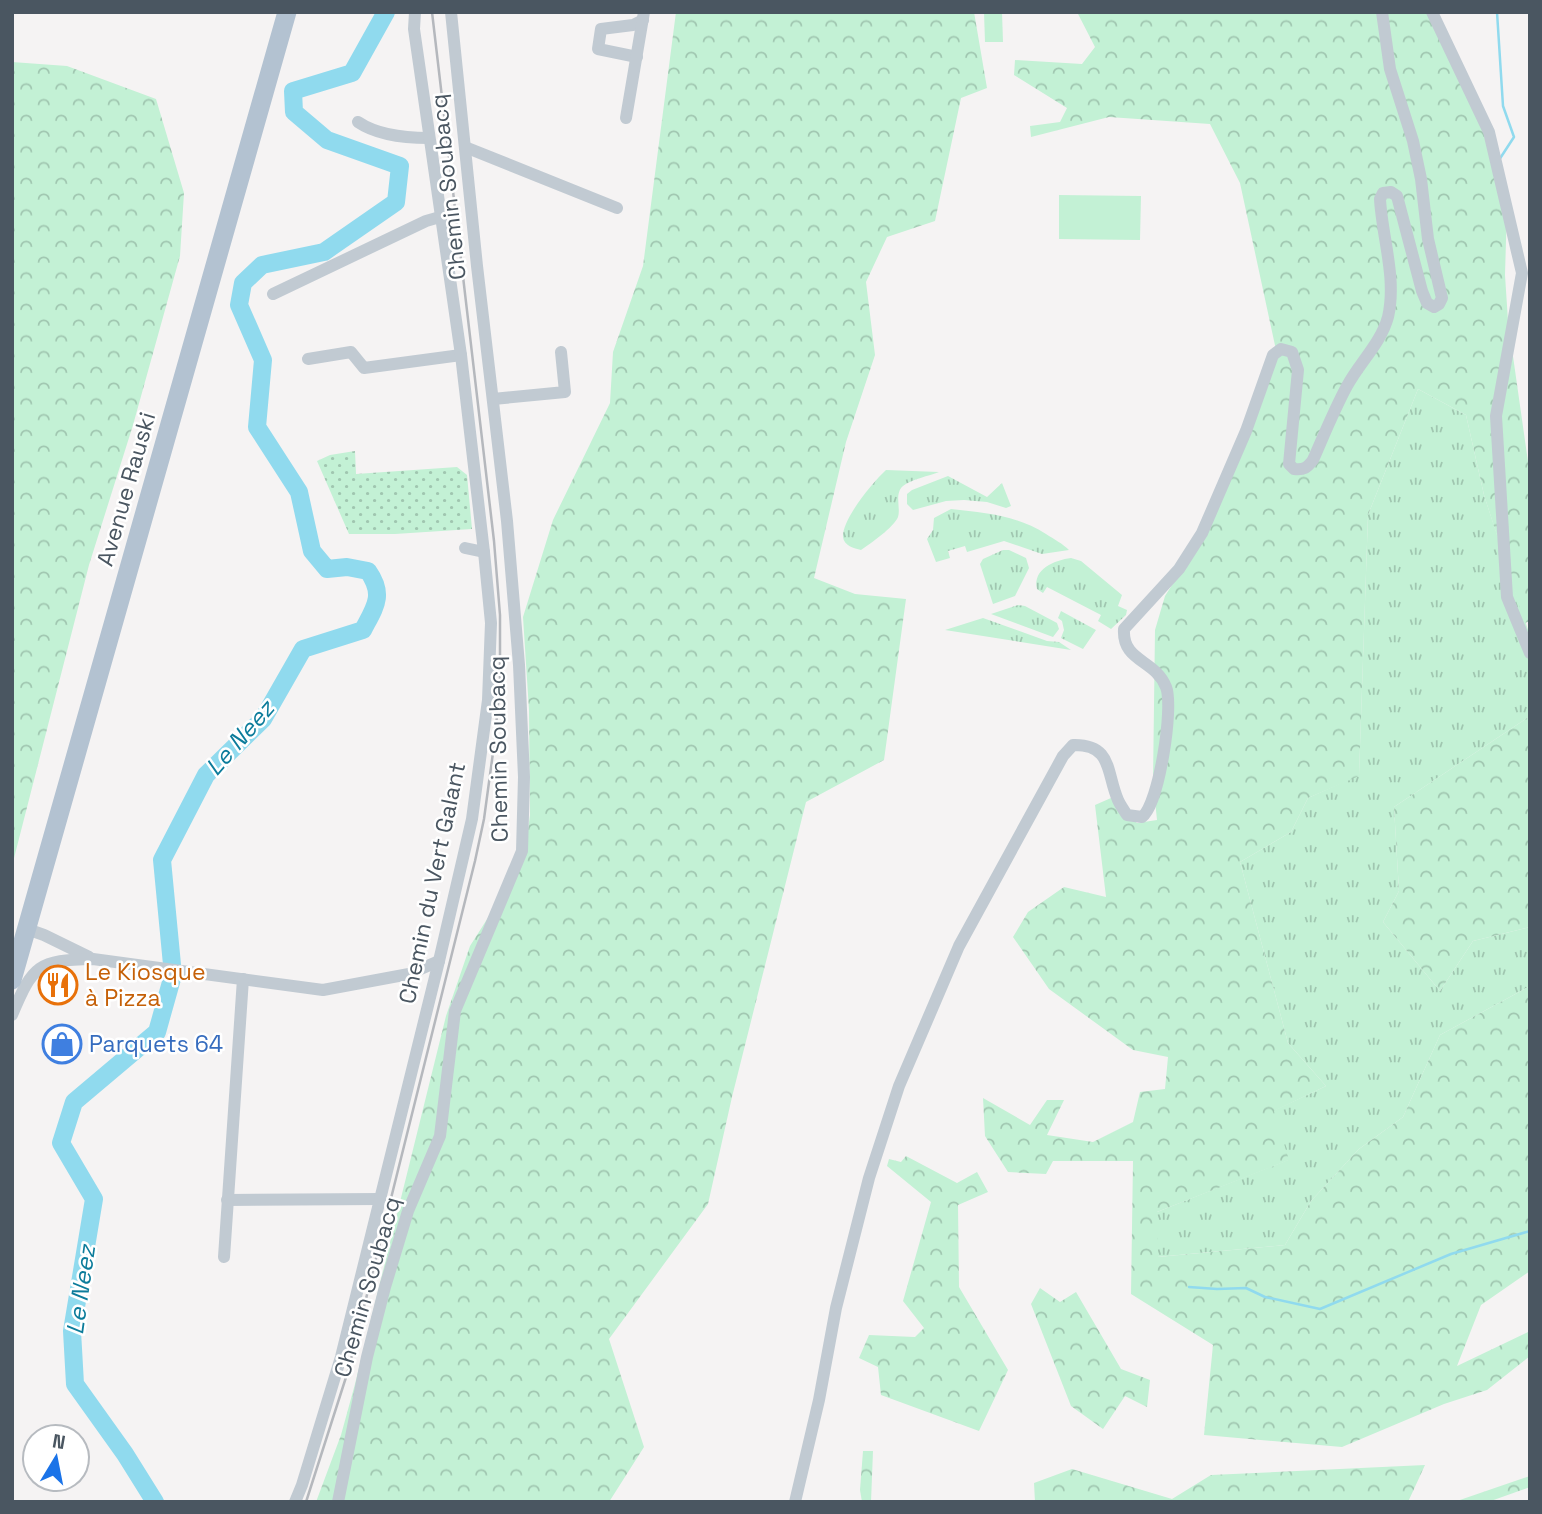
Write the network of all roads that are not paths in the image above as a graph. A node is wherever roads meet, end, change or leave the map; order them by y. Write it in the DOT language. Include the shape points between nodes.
graph roads {
  1 [pos="287,12"];
  2 [pos="415,12"];
  3 [pos="451,12"];
  4 [pos="1382,12"];
  5 [pos="1432,12"];
  6 [pos="643,16"];
  7 [pos="637,57"];
  8 [pos="626,118"];
  9 [pos="358,122"];
  10 [pos="429,138"];
  11 [pos="465,147"];
  12 [pos="617,208"];
  13 [pos="440,217"];
  14 [pos="1526,273"];
  15 [pos="274,294"];
  16 [pos="561,352"];
  17 [pos="461,355"];
  18 [pos="308,359"];
  19 [pos="493,399"];
  20 [pos="465,548"];
  21 [pos="484,552"];
  22 [pos="1530,653"];
  23 [pos="25,937"];
  24 [pos="52,939"];
  25 [pos="93,959"];
  26 [pos="439,961"];
  27 [pos="45,965"];
  28 [pos="243,979"];
  29 [pos="12,980"];
  30 [pos="12,1014"];
  31 [pos="380,1199"];
  32 [pos="227,1200"];
  33 [pos="223,1257"];
  34 [pos="295,1502"];
  35 [pos="338,1502"];
  36 [pos="795,1502"];
  1 -- 23 [label="main road, Avenue Rauski"];
  2 -- 10 [label="street, Chemin du Vert Galant"];
  3 -- 11 [label="street, Chemin Soubacq"];
  4 -- 36 [label="street" via="1390,69 1421,179 1439,304 1427,303 1422,291 1397,196 1383,193 1388,316 1381,335 1348,384 1313,460 1302,470 1289,464 1298,370 1292,352 1281,349 1273,355 1202,533 1179,569 1124,629 1128,651 1159,673 1170,704 1147,813 1127,815 1099,751 1073,745 959,946 899,1086 869,1178 835,1308"];
  5 -- 14 [label="street" via="1489,132"];
  6 -- 7 [label="street"];
  6 -- 7 [label="street" via="633,24 601,29 598,49"];
  7 -- 8 [label="street"];
  9 -- 10 [label="street" via="410,138"];
  10 -- 13 [label="street, Chemin du Vert Galant"];
  11 -- 12 [label="street"];
  11 -- 19 [label="street, Chemin Soubacq"];
  13 -- 15 [label="street"];
  13 -- 17 [label="street, Chemin du Vert Galant"];
  14 -- 22 [label="street" via="1496,416 1507,597"];
  16 -- 19 [label="street" via="565,392"];
  17 -- 18 [label="street" via="364,368 351,352"];
  17 -- 21 [label="street, Chemin du Vert Galant"];
  19 -- 35 [label="street, Chemin Soubacq" via="519,665 522,852 455,1011 440,1136 408,1211 385,1287"];
  20 -- 21 [label="street"];
  21 -- 26 [label="street, Chemin du Vert Galant" via="491,623 488,700 472,819"];
  23 -- 24 [label="street"];
  23 -- 27 [label="street" via="28,957"];
  23 -- 29 [label="main road, Avenue Rauski"];
  24 -- 25 [label="street"];
  24 -- 27 [label="street" via="57,955"];
  25 -- 27 [label="street"];
  25 -- 28 [label="street"];
  26 -- 28 [label="street" via="409,974 323,990"];
  26 -- 31 [label="street, Chemin du Vert Galant"];
  27 -- 30 [label="street" via="30,975"];
  28 -- 32 [label="street"];
  31 -- 32 [label="street"];
  31 -- 34 [label="street, Chemin du Vert Galant" via="341,1357"];
  32 -- 33 [label="street"];
}
